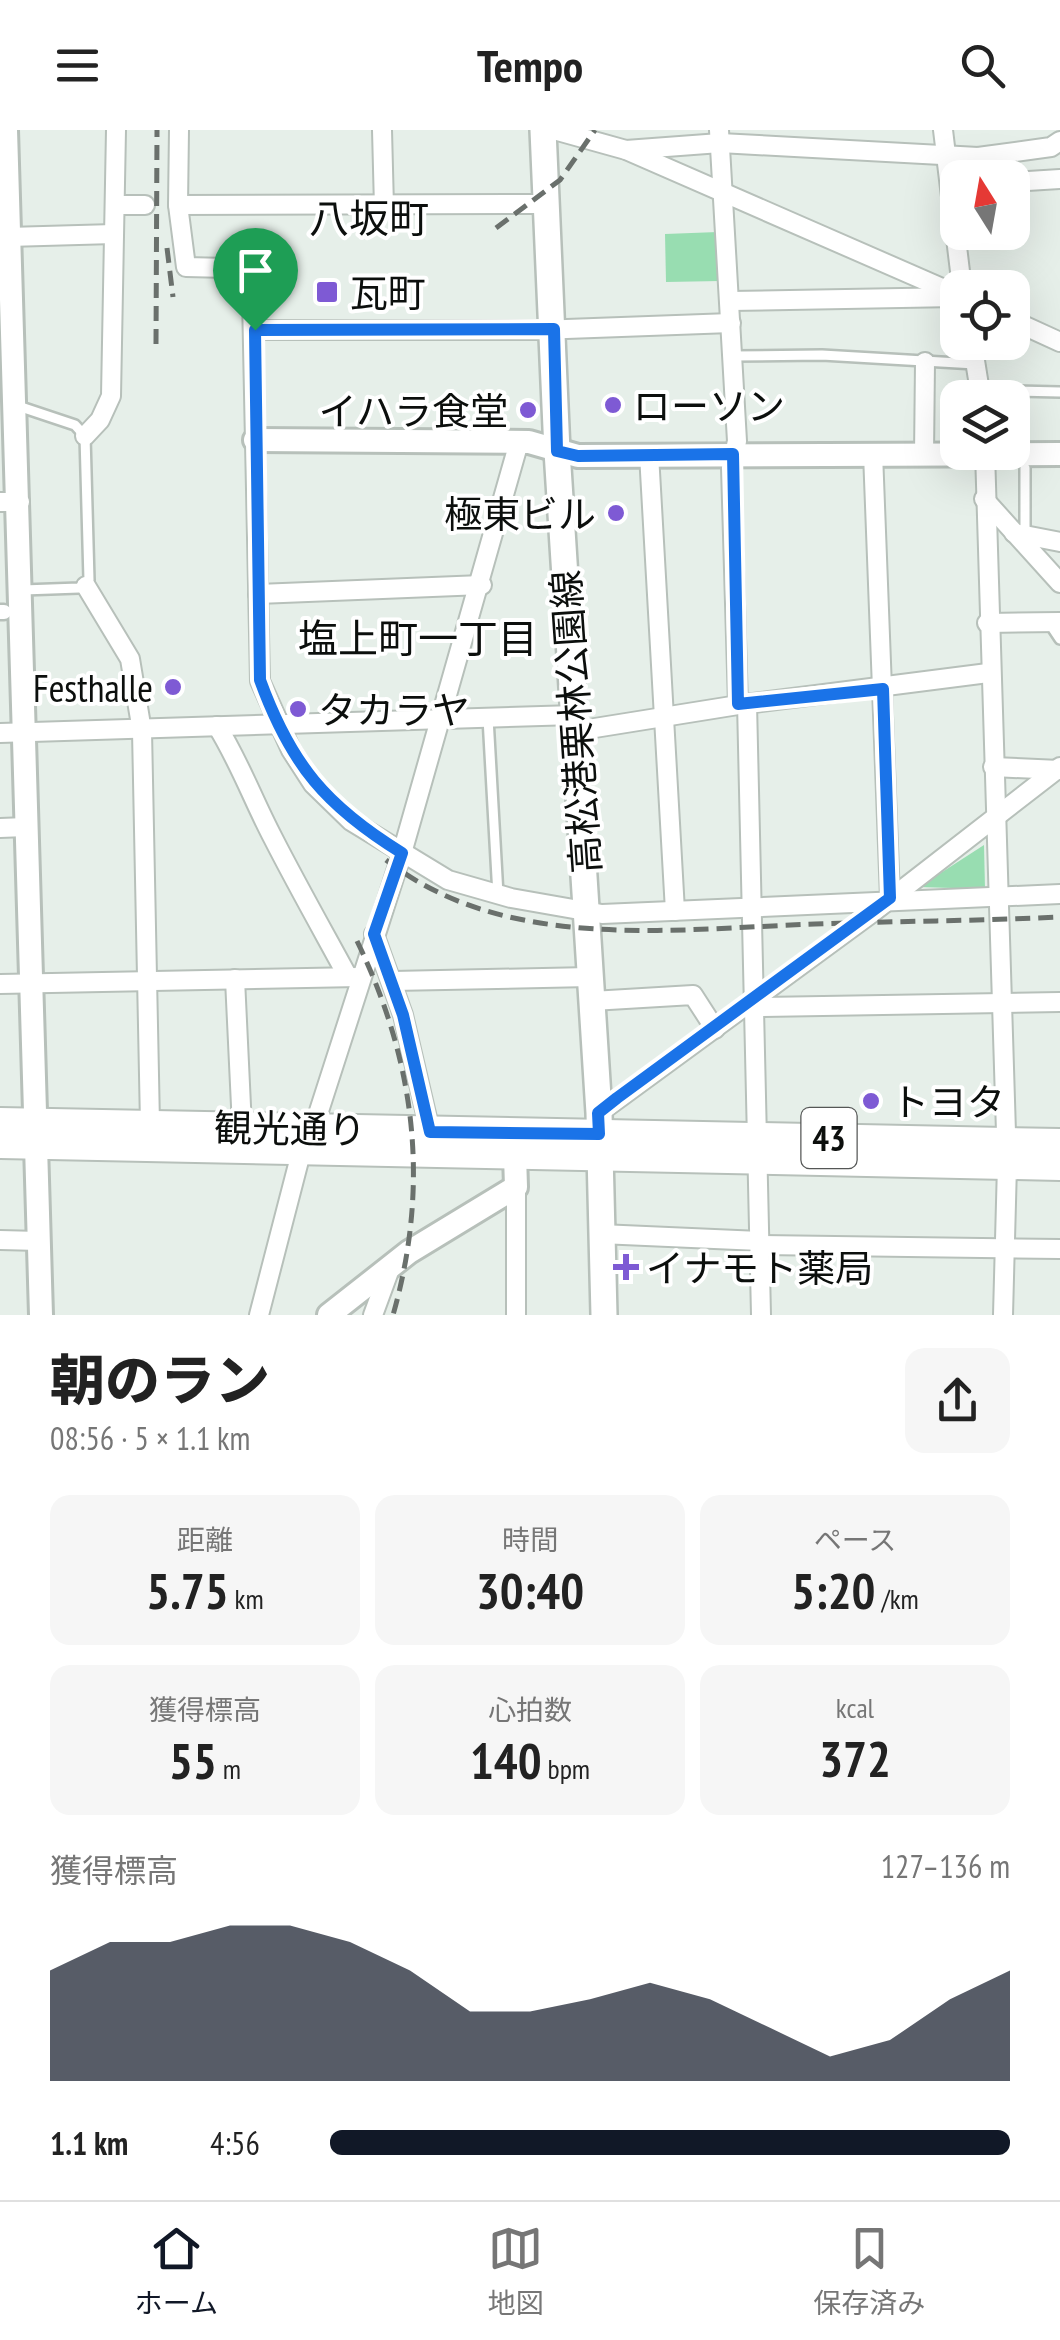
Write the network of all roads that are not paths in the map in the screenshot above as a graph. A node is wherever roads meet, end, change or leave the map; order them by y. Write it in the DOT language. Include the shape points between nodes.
graph roads {
  1 [pos="6,130"];
  2 [pos="116,130"];
  3 [pos="179,130"];
  4 [pos="382,130"];
  5 [pos="543,130"];
  6 [pos="554,130"];
  7 [pos="943,130"];
  8 [pos="720,136"];
  9 [pos="608,137"];
  10 [pos="1060,141"];
  11 [pos="626,150"];
  12 [pos="946,154"];
  13 [pos="948,160"];
  14 [pos="1060,179"];
  15 [pos="1030,181"];
  16 [pos="725,195"];
  17 [pos="546,204"];
  18 [pos="114,205"];
  19 [pos="145,205"];
  20 [pos="178,206"];
  21 [pos="384,207"];
  22 [pos="114,234"];
  23 [pos="4,237"];
  24 [pos="236,278"];
  25 [pos="940,288"];
  26 [pos="940,296"];
  27 [pos="252,298"];
  28 [pos="730,300"];
  29 [pos="731,323"];
  30 [pos="1030,328"];
  31 [pos="554,329"];
  32 [pos="255,330"];
  33 [pos="1060,342"];
  34 [pos="732,356"];
  35 [pos="975,360"];
  36 [pos="924,362"];
  37 [pos="976,364"];
  38 [pos="978,380"];
  39 [pos="1060,392"];
  40 [pos="1030,393"];
  41 [pos="8,406"];
  42 [pos="85,436"];
  43 [pos="256,440"];
  44 [pos="519,442"];
  45 [pos="557,451"];
  46 [pos="648,454"];
  47 [pos="733,454"];
  48 [pos="872,454"];
  49 [pos="1030,454"];
  50 [pos="1060,454"];
  51 [pos="940,455"];
  52 [pos="924,456"];
  53 [pos="985,470"];
  54 [pos="1024,470"];
  55 [pos="984,499"];
  56 [pos="10,502"];
  57 [pos="1019,534"];
  58 [pos="1060,542"];
  59 [pos="1060,583"];
  60 [pos="482,585"];
  61 [pos="86,586"];
  62 [pos="21,590"];
  63 [pos="258,594"];
  64 [pos="1054,622"];
  65 [pos="987,623"];
  66 [pos="1060,639"];
  67 [pos="988,673"];
  68 [pos="883,689"];
  69 [pos="742,704"];
  70 [pos="663,716"];
  71 [pos="488,718"];
  72 [pos="439,719"];
  73 [pos="576,723"];
  74 [pos="276,724"];
  75 [pos="217,726"];
  76 [pos="142,731"];
  77 [pos="11,732"];
  78 [pos="993,767"];
  79 [pos="1059,769"];
  80 [pos="995,820"];
  81 [pos="26,827"];
  82 [pos="0,828"];
  83 [pos="402,853"];
  84 [pos="1060,894"];
  85 [pos="498,895"];
  86 [pos="998,896"];
  87 [pos="890,898"];
  88 [pos="752,904"];
  89 [pos="586,911"];
  90 [pos="675,911"];
  91 [pos="374,934"];
  92 [pos="354,977"];
  93 [pos="235,980"];
  94 [pos="393,980"];
  95 [pos="147,981"];
  96 [pos="0,984"];
  97 [pos="29,985"];
  98 [pos="591,989"];
  99 [pos="754,1000"];
  100 [pos="1060,1002"];
  101 [pos="1001,1003"];
  102 [pos="715,1028"];
  103 [pos="0,1122"];
  104 [pos="150,1124"];
  105 [pos="242,1127"];
  106 [pos="430,1132"];
  107 [pos="34,1134"];
  108 [pos="599,1134"];
  109 [pos="310,1139"];
  110 [pos="1060,1143"];
  111 [pos="0,1144"];
  112 [pos="756,1147"];
  113 [pos="516,1154"];
  114 [pos="1006,1154"];
  115 [pos="1060,1166"];
  116 [pos="516,1187"];
  117 [pos="600,1234"];
  118 [pos="0,1240"];
  119 [pos="39,1241"];
  120 [pos="760,1243"];
  121 [pos="1002,1249"];
  122 [pos="1060,1249"];
  123 [pos="391,1266"];
  124 [pos="41,1315"];
  125 [pos="259,1315"];
  126 [pos="329,1315"];
  127 [pos="373,1315"];
  128 [pos="516,1315"];
  129 [pos="604,1315"];
  130 [pos="760,1315"];
  131 [pos="1003,1315"];
  1 -- 23 [label="street"];
  2 -- 18 [label="street"];
  3 -- 20 [label="street"];
  4 -- 21 [label="street"];
  5 -- 17 [label="main road, 高松港栗林公園線"];
  6 -- 9 [label="street"];
  7 -- 12 [label="street"];
  8 -- 11 [label="street"];
  8 -- 12 [label="street"];
  8 -- 16 [label="street"];
  9 -- 11 [label="street"];
  10 -- 12 [label="street" via="1008,154"];
  11 -- 16 [label="street"];
  12 -- 13 [label="street"];
  14 -- 15 [label="street"];
  16 -- 25 [label="street"];
  16 -- 28 [label="street"];
  17 -- 21 [label="street"];
  17 -- 31 [label="main road, 高松港栗林公園線"];
  18 -- 19 [label="street"];
  18 -- 22 [label="street"];
  20 -- 21 [label="street"];
  20 -- 24 [label="street" via="186,267 228,268"];
  22 -- 23 [label="street"];
  22 -- 42 [label="street" via="111,396"];
  23 -- 41 [label="street"];
  26 -- 28 [label="street"];
  27 -- 32 [label="street"];
  28 -- 29 [label="street"];
  29 -- 31 [label="street"];
  29 -- 34 [label="street"];
  30 -- 33 [label="street"];
  31 -- 32 [label="street"];
  31 -- 45 [label="main road, 高松港栗林公園線"];
  32 -- 43 [label="street"];
  34 -- 36 [label="lane"];
  34 -- 47 [label="street"];
  35 -- 37 [label="street"];
  36 -- 37 [label="lane"];
  36 -- 52 [label="street"];
  37 -- 38 [label="street"];
  39 -- 40 [label="lane"];
  41 -- 42 [label="lane" via="76,425"];
  41 -- 56 [label="street"];
  42 -- 61 [label="lane"];
  43 -- 44 [label="street"];
  43 -- 63 [label="street"];
  44 -- 45 [label="street"];
  44 -- 60 [label="street"];
  45 -- 46 [label="street"];
  45 -- 73 [label="main road, 高松港栗林公園線"];
  46 -- 47 [label="street"];
  46 -- 70 [label="street"];
  47 -- 48 [label="street"];
  47 -- 69 [label="street"];
  48 -- 52 [label="street"];
  48 -- 68 [label="street"];
  49 -- 50 [label="street"];
  51 -- 52 [label="street"];
  53 -- 55 [label="street"];
  54 -- 57 [label="lane"];
  55 -- 57 [label="street"];
  55 -- 65 [label="street"];
  56 -- 62 [label="street"];
  57 -- 58 [label="street"];
  57 -- 59 [label="street"];
  60 -- 63 [label="street"];
  60 -- 72 [label="street"];
  61 -- 62 [label="lane"];
  61 -- 76 [label="street" via="130,658"];
  62 -- 77 [label="street"];
  63 -- 74 [label="street" via="260,680"];
  64 -- 65 [label="street"];
  64 -- 66 [label="lane"];
  65 -- 67 [label="street"];
  67 -- 68 [label="street"];
  67 -- 78 [label="street"];
  68 -- 69 [label="street"];
  68 -- 87 [label="street"];
  69 -- 70 [label="street"];
  69 -- 88 [label="street"];
  70 -- 73 [label="street"];
  70 -- 90 [label="street"];
  71 -- 72 [label="street"];
  71 -- 73 [label="street"];
  71 -- 85 [label="lane"];
  72 -- 74 [label="street"];
  72 -- 83 [label="street"];
  73 -- 89 [label="main road, 高松港栗林公園線"];
  74 -- 75 [label="street"];
  74 -- 83 [label="street" via="313,784 351,821"];
  75 -- 76 [label="street"];
  75 -- 92 [label="street"];
  76 -- 77 [label="street"];
  76 -- 95 [label="street"];
  77 -- 81 [label="street"];
  78 -- 79 [label="street"];
  78 -- 80 [label="street"];
  79 -- 80 [label="street"];
  80 -- 86 [label="street"];
  80 -- 87 [label="street"];
  81 -- 82 [label="street"];
  81 -- 97 [label="street"];
  83 -- 85 [label="street" via="448,880"];
  83 -- 91 [label="street"];
  84 -- 86 [label="street"];
  85 -- 89 [label="street"];
  86 -- 87 [label="street"];
  86 -- 101 [label="street"];
  87 -- 88 [label="street"];
  87 -- 99 [label="street"];
  88 -- 90 [label="street"];
  88 -- 99 [label="street"];
  89 -- 90 [label="street"];
  89 -- 98 [label="main road, 高松港栗林公園線"];
  91 -- 92 [label="street"];
  91 -- 94 [label="street"];
  92 -- 93 [label="street"];
  92 -- 109 [label="street"];
  93 -- 95 [label="street"];
  93 -- 105 [label="street"];
  94 -- 98 [label="street"];
  94 -- 106 [label="street"];
  95 -- 97 [label="street"];
  95 -- 104 [label="street"];
  96 -- 97 [label="street"];
  97 -- 107 [label="street"];
  98 -- 102 [label="street" via="694,996"];
  98 -- 108 [label="main road, 高松港栗林公園線"];
  99 -- 101 [label="street" via="763,1007"];
  99 -- 102 [label="street"];
  99 -- 112 [label="street"];
  100 -- 101 [label="street"];
  101 -- 114 [label="street"];
  102 -- 108 [label="street"];
  103 -- 107 [label="main road, 観光通り / 43"];
  104 -- 105 [label="main road, 観光通り / 43"];
  104 -- 107 [label="main road, 観光通り / 43"];
  105 -- 109 [label="main road, 観光通り / 43"];
  106 -- 108 [label="main road, 観光通り / 43"];
  106 -- 109 [label="main road, 観光通り / 43"];
  107 -- 109 [label="main road, 観光通り / 43"];
  107 -- 111 [label="main road, 観光通り / 43"];
  107 -- 119 [label="street"];
  108 -- 112 [label="main road, 観光通り / 43"];
  108 -- 113 [label="main road, 観光通り / 43"];
  108 -- 117 [label="main road, 高松港栗林公園線"];
  109 -- 113 [label="main road, 観光通り / 43"];
  109 -- 125 [label="street"];
  110 -- 114 [label="main road, 観光通り / 43"];
  112 -- 114 [label="main road, 観光通り / 43"];
  112 -- 120 [label="street"];
  113 -- 116 [label="street"];
  114 -- 115 [label="main road, 観光通り / 43"];
  114 -- 121 [label="street"];
  116 -- 123 [label="street"];
  116 -- 128 [label="street"];
  117 -- 120 [label="street"];
  117 -- 129 [label="main road, 高松港栗林公園線"];
  118 -- 119 [label="street"];
  119 -- 124 [label="street"];
  120 -- 121 [label="street"];
  120 -- 130 [label="street"];
  121 -- 122 [label="street"];
  121 -- 131 [label="street"];
  123 -- 126 [label="street"];
  123 -- 127 [label="street"];
}
